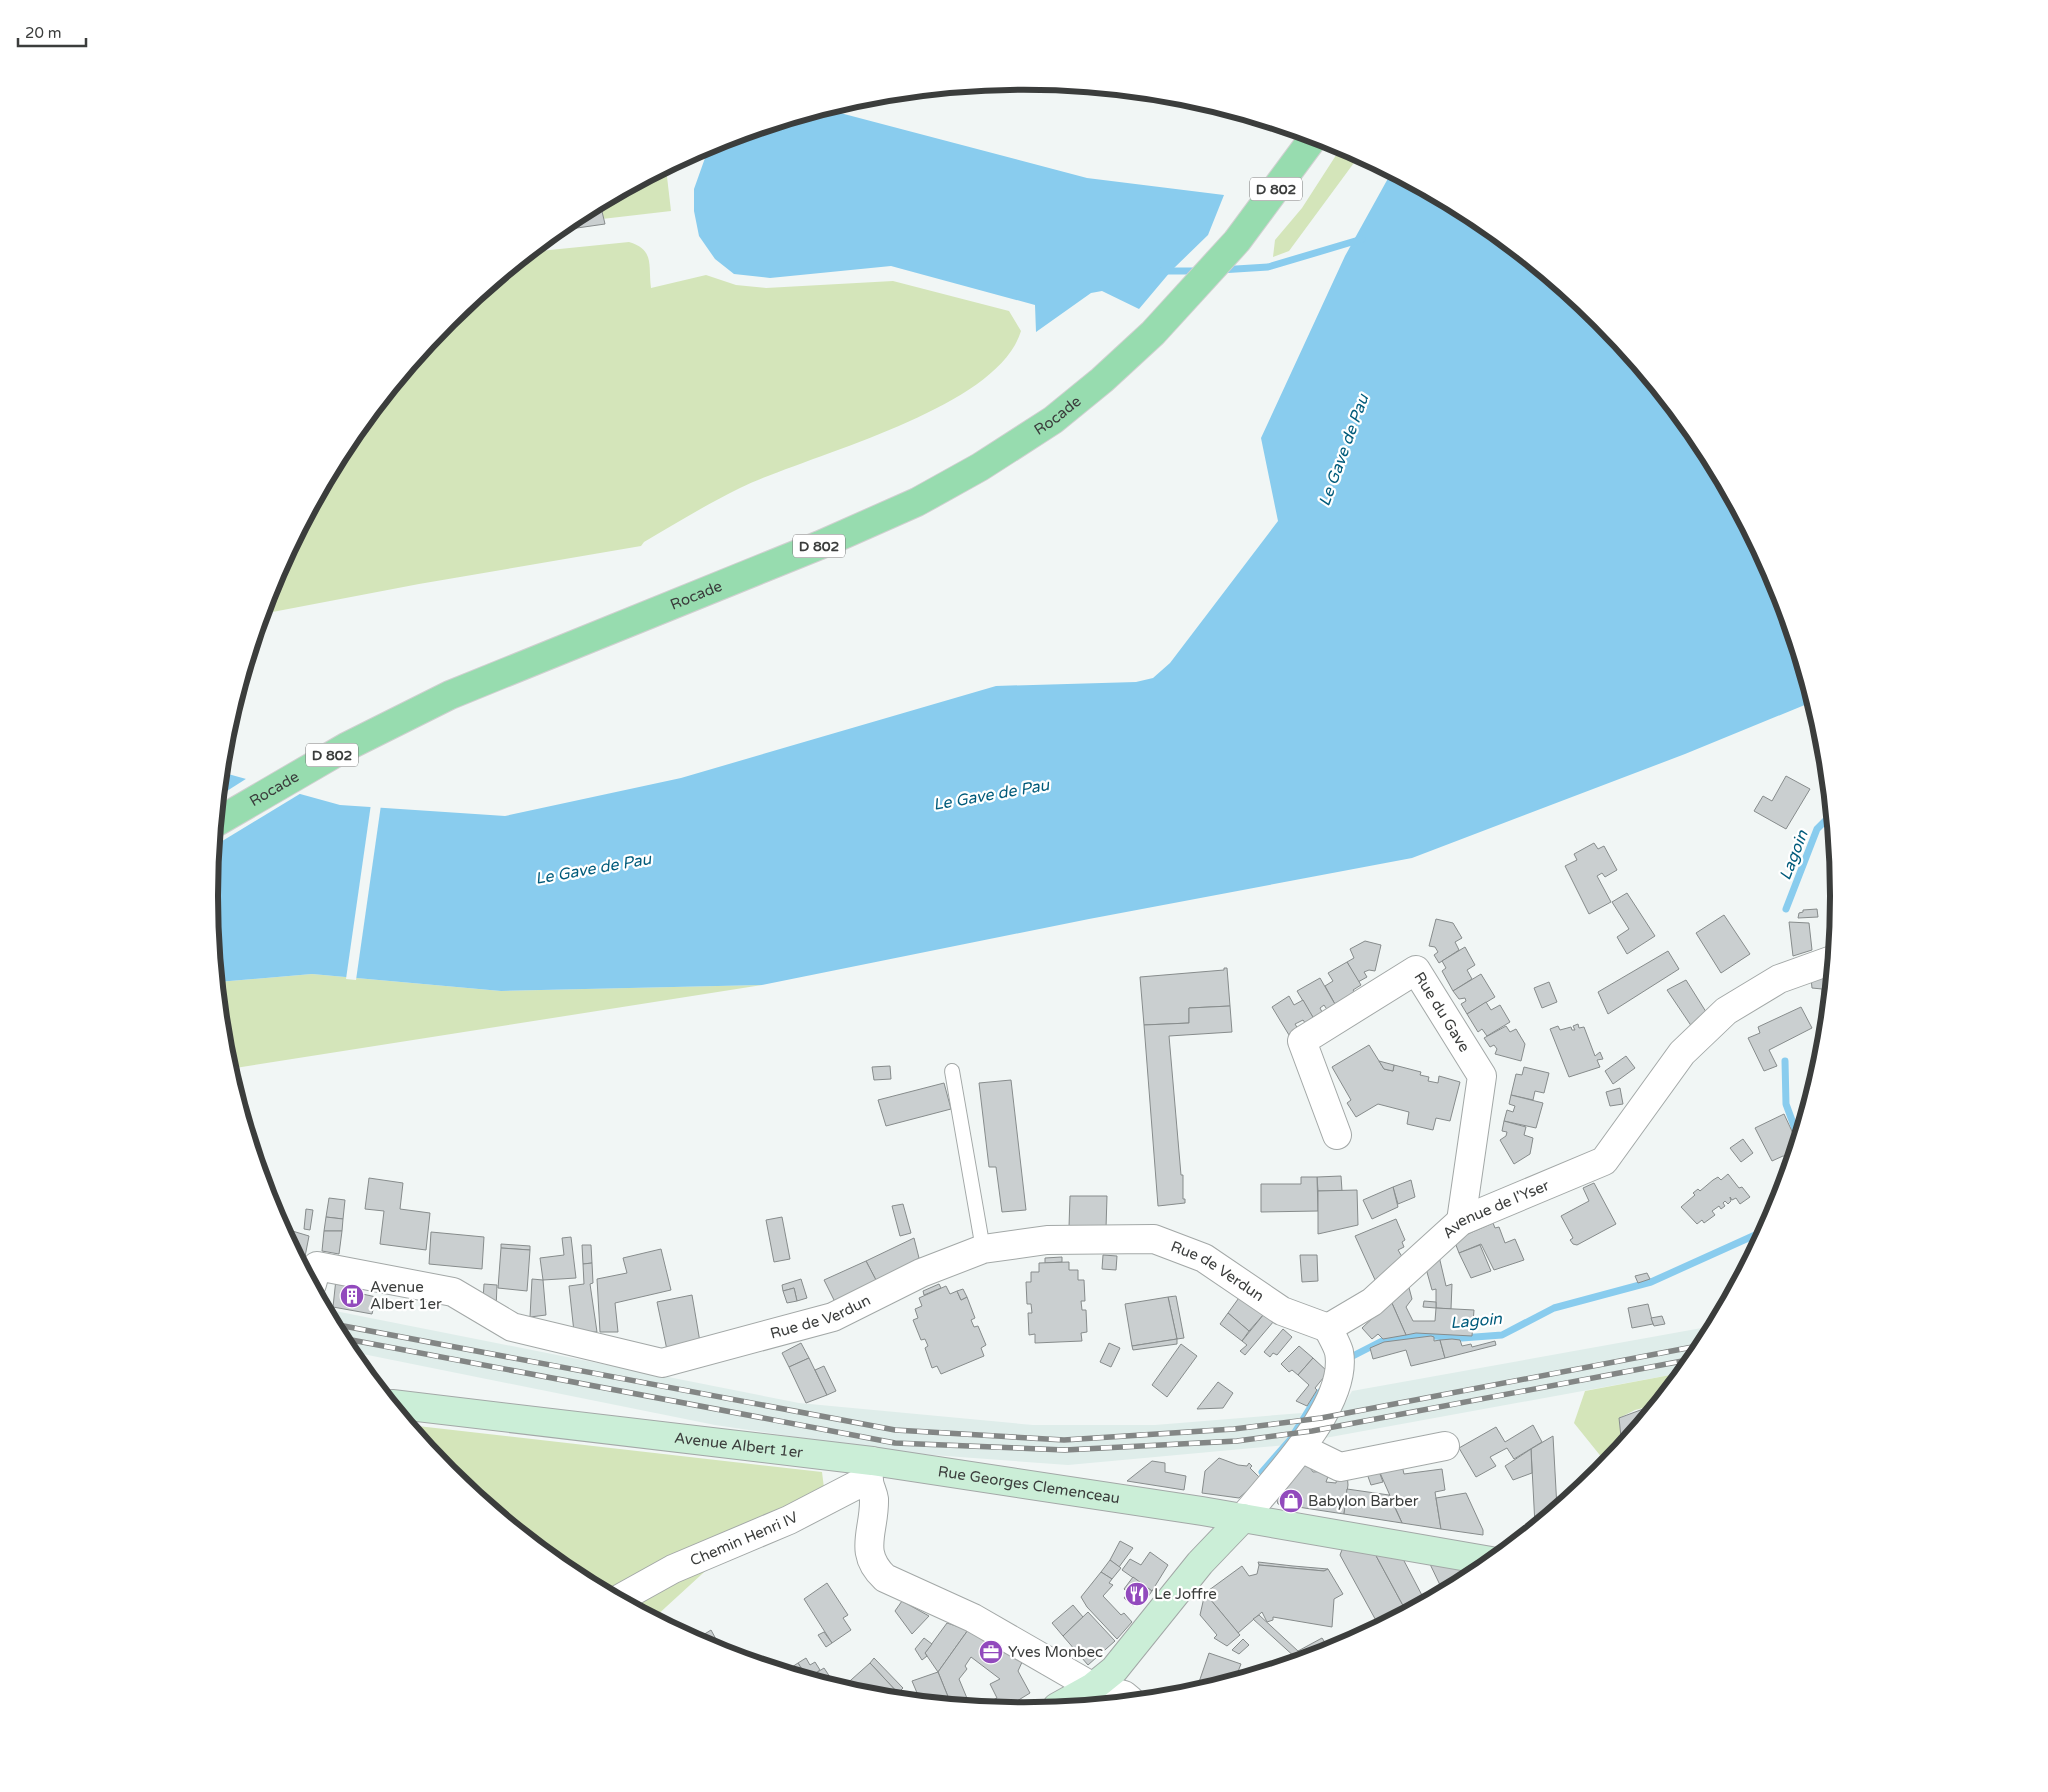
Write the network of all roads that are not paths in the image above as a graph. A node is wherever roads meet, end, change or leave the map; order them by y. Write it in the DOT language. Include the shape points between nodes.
graph roads {
  1 [pos="1310,143"];
  2 [pos="222,819"];
  3 [pos="1827,962"];
  4 [pos="952,1071"];
  5 [pos="1337,1135"];
  6 [pos="1461,1221"];
  7 [pos="983,1249"];
  8 [pos="314,1277"];
  9 [pos="1328,1328"];
  10 [pos="400,1405"];
  11 [pos="1445,1446"];
  12 [pos="1301,1448"];
  13 [pos="815,1454"];
  14 [pos="870,1470"];
  15 [pos="1243,1518"];
  16 [pos="1480,1560"];
  17 [pos="625,1596"];
  18 [pos="1093,1687"];
  19 [pos="1123,1696"];
  20 [pos="1070,1700"];
  1 -- 2 [label="main road, Rocade / D 802" via="1237,240 1153,333 1053,420 980,467 917,502 811,549 450,695 346,747"];
  3 -- 6 [label="street, Avenue de l'Yser" via="1779,979 1726,1011 1682,1053 1604,1161"];
  4 -- 7 [label="lane"];
  5 -- 6 [label="street, Rue du Gave" via="1302,1041 1416,970 1482,1076"];
  6 -- 9 [label="street, Avenue de l'Yser" via="1372,1302"];
  7 -- 8 [label="street, Rue de Verdun" via="920,1273 834,1317 662,1364 512,1327 453,1292 317,1266"];
  7 -- 9 [label="street, Rue de Verdun" via="1047,1240 1154,1239 1204,1258 1282,1312"];
  9 -- 12 [label="street" via="1339,1352 1338,1386"];
  10 -- 13 [label="main road, Avenue Albert 1er"];
  11 -- 12 [label="street" via="1340,1466"];
  12 -- 15 [label="street"];
  13 -- 14 [label="main road, Rue Georges Clemenceau"];
  14 -- 15 [label="main road, Rue Georges Clemenceau"];
  14 -- 17 [label="street, Chemin Henri IV" via="789,1520 673,1569"];
  14 -- 18 [label="street" via="874,1498 869,1548 871,1560 885,1578 973,1618"];
  15 -- 16 [label="main road, Rue Georges Clemenceau"];
  15 -- 18 [label="main road" via="1200,1563 1114,1670"];
  18 -- 19 [label="street"];
  18 -- 20 [label="main road"];
}
